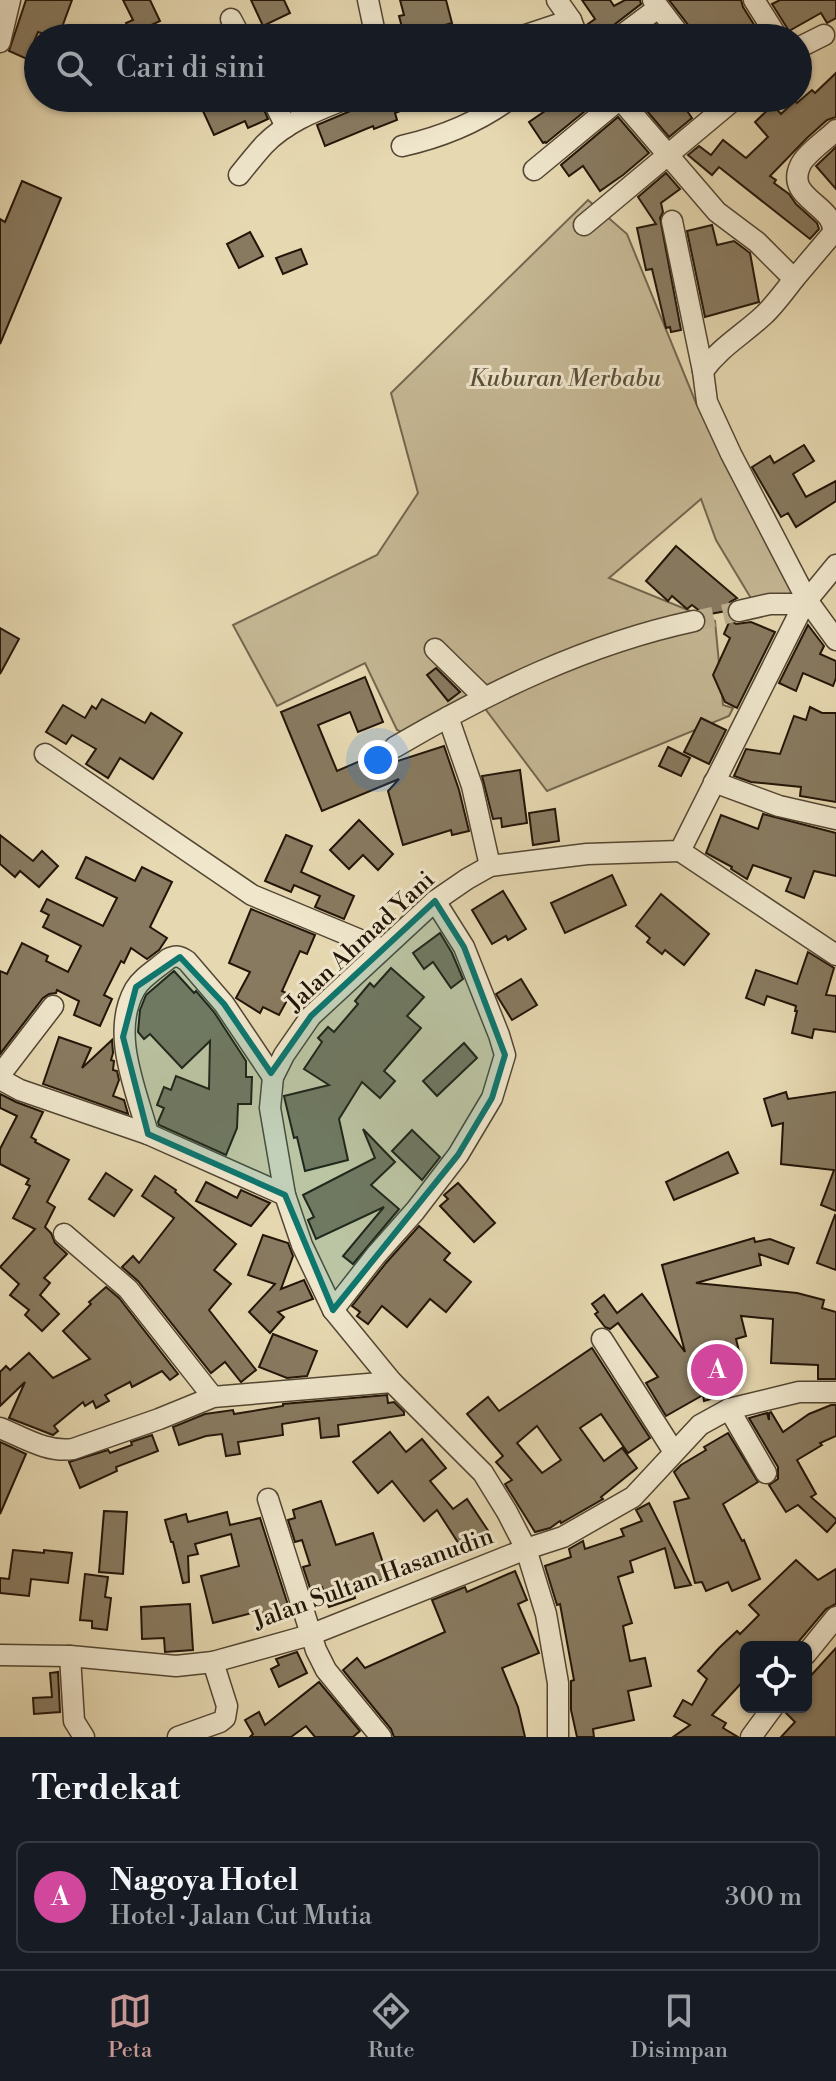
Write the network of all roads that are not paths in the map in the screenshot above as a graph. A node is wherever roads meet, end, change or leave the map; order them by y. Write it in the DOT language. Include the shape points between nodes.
graph roads {
  1 [pos="10,0"];
  2 [pos="368,0"];
  3 [pos="557,0"];
  4 [pos="754,0"];
  5 [pos="655,4"];
  6 [pos="373,24"];
  7 [pos="571,24"];
  8 [pos="633,24"];
  9 [pos="671,24"];
  10 [pos="769,24"];
  11 [pos="824,35"];
  12 [pos="812,41"];
  13 [pos="0,42"];
  14 [pos="279,112"];
  15 [pos="315,112"];
  16 [pos="490,112"];
  17 [pos="602,112"];
  18 [pos="632,112"];
  19 [pos="718,112"];
  20 [pos="286,127"];
  21 [pos="836,130"];
  22 [pos="402,146"];
  23 [pos="670,155"];
  24 [pos="534,170"];
  25 [pos="239,175"];
  26 [pos="672,221"];
  27 [pos="584,225"];
  28 [pos="794,279"];
  29 [pos="703,371"];
  30 [pos="836,565"];
  31 [pos="806,602"];
  32 [pos="739,611"];
  33 [pos="694,621"];
  34 [pos="836,640"];
  35 [pos="435,649"];
  36 [pos="484,697"];
  37 [pos="448,717"];
  38 [pos="395,747"];
  39 [pos="45,754"];
  40 [pos="714,782"];
  41 [pos="836,819"];
  42 [pos="680,851"];
  43 [pos="490,866"];
  44 [pos="435,901"];
  45 [pos="382,949"];
  46 [pos="836,955"];
  47 [pos="53,1006"];
  48 [pos="0,1077"];
  49 [pos="273,1077"];
  50 [pos="148,1134"];
  51 [pos="285,1195"];
  52 [pos="64,1234"];
  53 [pos="333,1310"];
  54 [pos="602,1339"];
  55 [pos="392,1382"];
  56 [pos="836,1392"];
  57 [pos="213,1397"];
  58 [pos="729,1409"];
  59 [pos="0,1428"];
  60 [pos="674,1452"];
  61 [pos="766,1473"];
  62 [pos="268,1499"];
  63 [pos="526,1549"];
  64 [pos="836,1617"];
  65 [pos="310,1635"];
  66 [pos="812,1647"];
  67 [pos="0,1655"];
  68 [pos="70,1656"];
  69 [pos="213,1662"];
  70 [pos="769,1713"];
  71 [pos="84,1737"];
  72 [pos="178,1737"];
  73 [pos="381,1737"];
  74 [pos="558,1737"];
  75 [pos="751,1737"];
  1 -- 13 [label="street"];
  2 -- 6 [label="street"];
  3 -- 7 [label="street"];
  4 -- 10 [label="street"];
  5 -- 8 [label="street"];
  5 -- 9 [label="street"];
  11 -- 12 [label="street"];
  14 -- 20 [label="street"];
  15 -- 20 [label="street"];
  16 -- 22 [label="street" via="473,123"];
  17 -- 24 [label="street"];
  18 -- 23 [label="street"];
  19 -- 23 [label="street"];
  20 -- 25 [label="street"];
  21 -- 28 [label="street" via="800,164 801,190 835,225"];
  23 -- 27 [label="street"];
  23 -- 28 [label="street" via="717,212"];
  26 -- 29 [label="street"];
  28 -- 29 [label="street"];
  29 -- 31 [label="street" via="707,402"];
  30 -- 31 [label="street"];
  31 -- 32 [label="street"];
  31 -- 34 [label="street"];
  31 -- 40 [label="street"];
  33 -- 36 [label="street" via="598,649"];
  35 -- 36 [label="street"];
  36 -- 37 [label="street"];
  37 -- 38 [label="street"];
  37 -- 43 [label="street" via="472,786"];
  39 -- 45 [label="street" via="252,895"];
  40 -- 41 [label="street" via="779,806"];
  40 -- 42 [label="street"];
  42 -- 43 [label="street, Jalan Ahmad Yani" via="587,854"];
  42 -- 46 [label="street"];
  43 -- 44 [label="street, Jalan Ahmad Yani"];
  44 -- 45 [label="street, Jalan Ahmad Yani"];
  44 -- 53 [label="street" via="464,947 505,1055 492,1098 458,1155"];
  45 -- 49 [label="street, Jalan Ahmad Yani" via="311,1016"];
  47 -- 48 [label="street"];
  48 -- 50 [label="street" via="20,1090"];
  49 -- 50 [label="street" via="224,1004 187,961 174,956 136,987 124,1020 123,1037"];
  49 -- 51 [label="street, Jalan Ahmad Yani" via="270,1108"];
  50 -- 51 [label="street"];
  51 -- 53 [label="street, Jalan Ahmad Yani"];
  52 -- 57 [label="street" via="128,1289"];
  53 -- 55 [label="street, Jalan Ahmad Yani"];
  54 -- 60 [label="street"];
  55 -- 57 [label="street"];
  55 -- 63 [label="street, Jalan Ahmad Yani" via="483,1473"];
  56 -- 58 [label="street, Jalan Sultan Hasanudin" via="799,1392"];
  57 -- 59 [label="street" via="61,1451"];
  58 -- 60 [label="street, Jalan Sultan Hasanudin" via="700,1425"];
  58 -- 61 [label="street"];
  60 -- 63 [label="street, Jalan Sultan Hasanudin" via="633,1497 563,1537"];
  62 -- 65 [label="street"];
  63 -- 65 [label="street, Jalan Sultan Hasanudin"];
  63 -- 74 [label="street, Jalan Ahmad Yani" via="546,1614 558,1683"];
  64 -- 66 [label="street"];
  65 -- 69 [label="street, Jalan Sultan Hasanudin"];
  65 -- 73 [label="street" via="326,1670"];
  67 -- 68 [label="street, Jalan Sultan Hasanudin"];
  68 -- 69 [label="street, Jalan Sultan Hasanudin" via="176,1666"];
  68 -- 71 [label="street" via="74,1721"];
  69 -- 72 [label="street" via="227,1706 225,1718"];
  70 -- 75 [label="street"];
}
